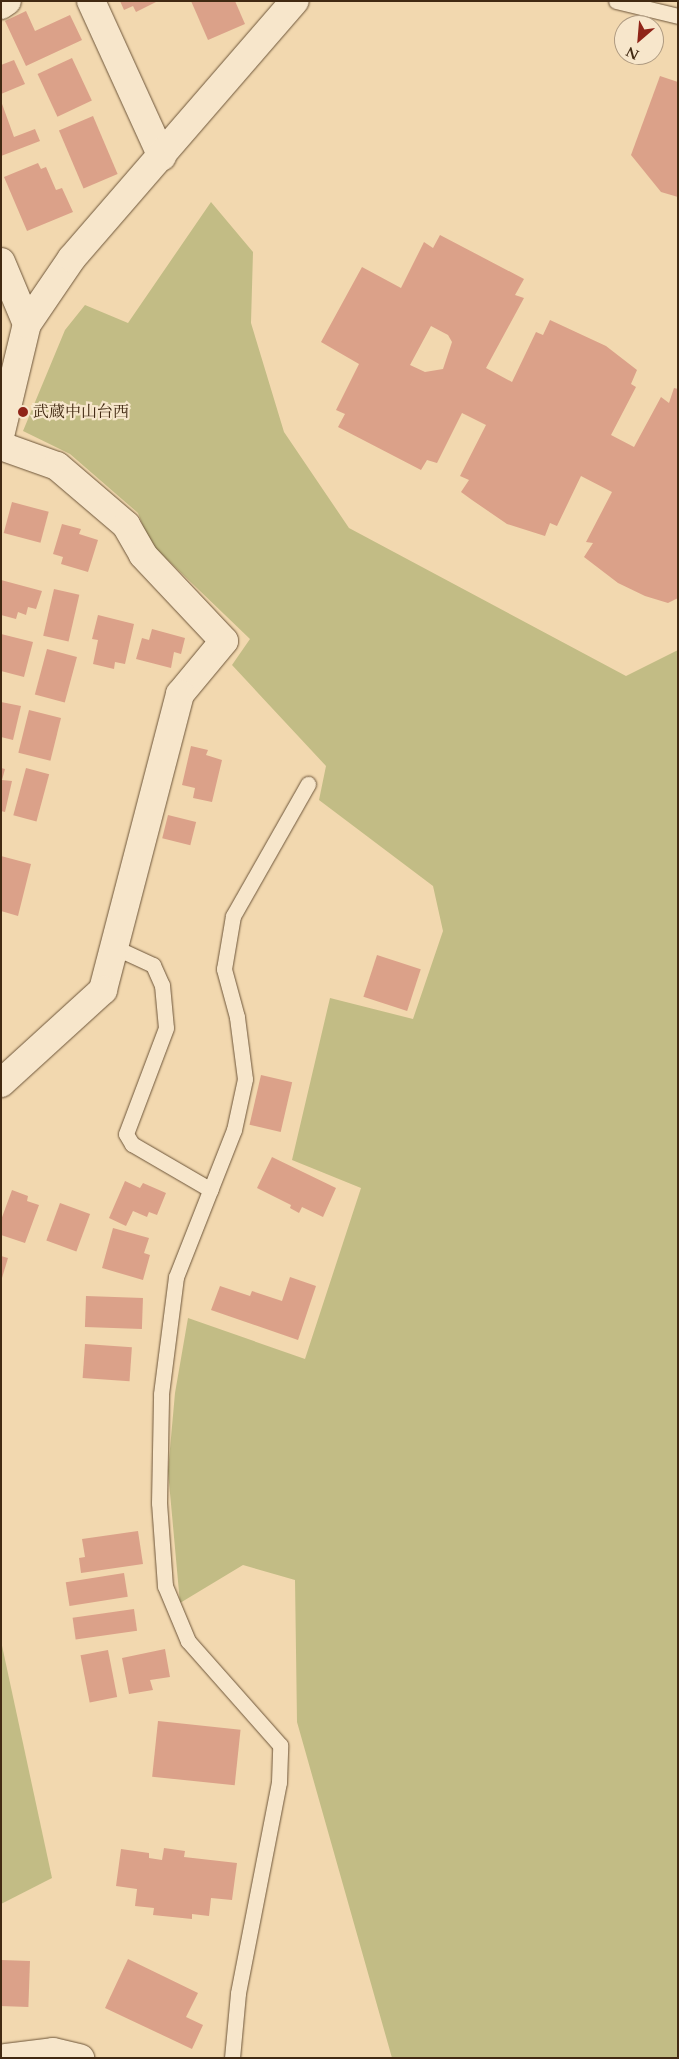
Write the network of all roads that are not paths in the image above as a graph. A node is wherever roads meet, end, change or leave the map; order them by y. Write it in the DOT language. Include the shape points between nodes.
graph roads {
  1 [pos="7,1"];
  2 [pos="91,1"];
  3 [pos="295,1"];
  4 [pos="616,1"];
  5 [pos="1,5"];
  6 [pos="678,16"];
  7 [pos="162,157"];
  8 [pos="1,262"];
  9 [pos="27,324"];
  10 [pos="1,432"];
  11 [pos="1,446"];
  12 [pos="308,784"];
  13 [pos="114,947"];
  14 [pos="1,1083"];
  15 [pos="211,1190"];
  16 [pos="6,2058"];
  17 [pos="80,2058"];
  18 [pos="232,2058"];
  1 -- 5 [label="street"];
  2 -- 7 [label="street"];
  3 -- 7 [label="street"];
  4 -- 6 [label="lane"];
  7 -- 9 [label="street" via="72,258"];
  8 -- 9 [label="street"];
  9 -- 10 [label="street"];
  11 -- 13 [label="street" via="57,466 126,526 143,555 224,641 180,694"];
  12 -- 15 [label="lane" via="233,916 224,968 237,1017 245,1079 234,1130"];
  13 -- 14 [label="street" via="103,990"];
  13 -- 15 [label="lane" via="153,965 162,985 166,1028 126,1134 132,1144"];
  15 -- 18 [label="lane" via="176,1277 161,1394 159,1503 165,1586 188,1641 280,1745 279,1782 239,1983"];
  16 -- 17 [label="street" via="53,2052"];
}
